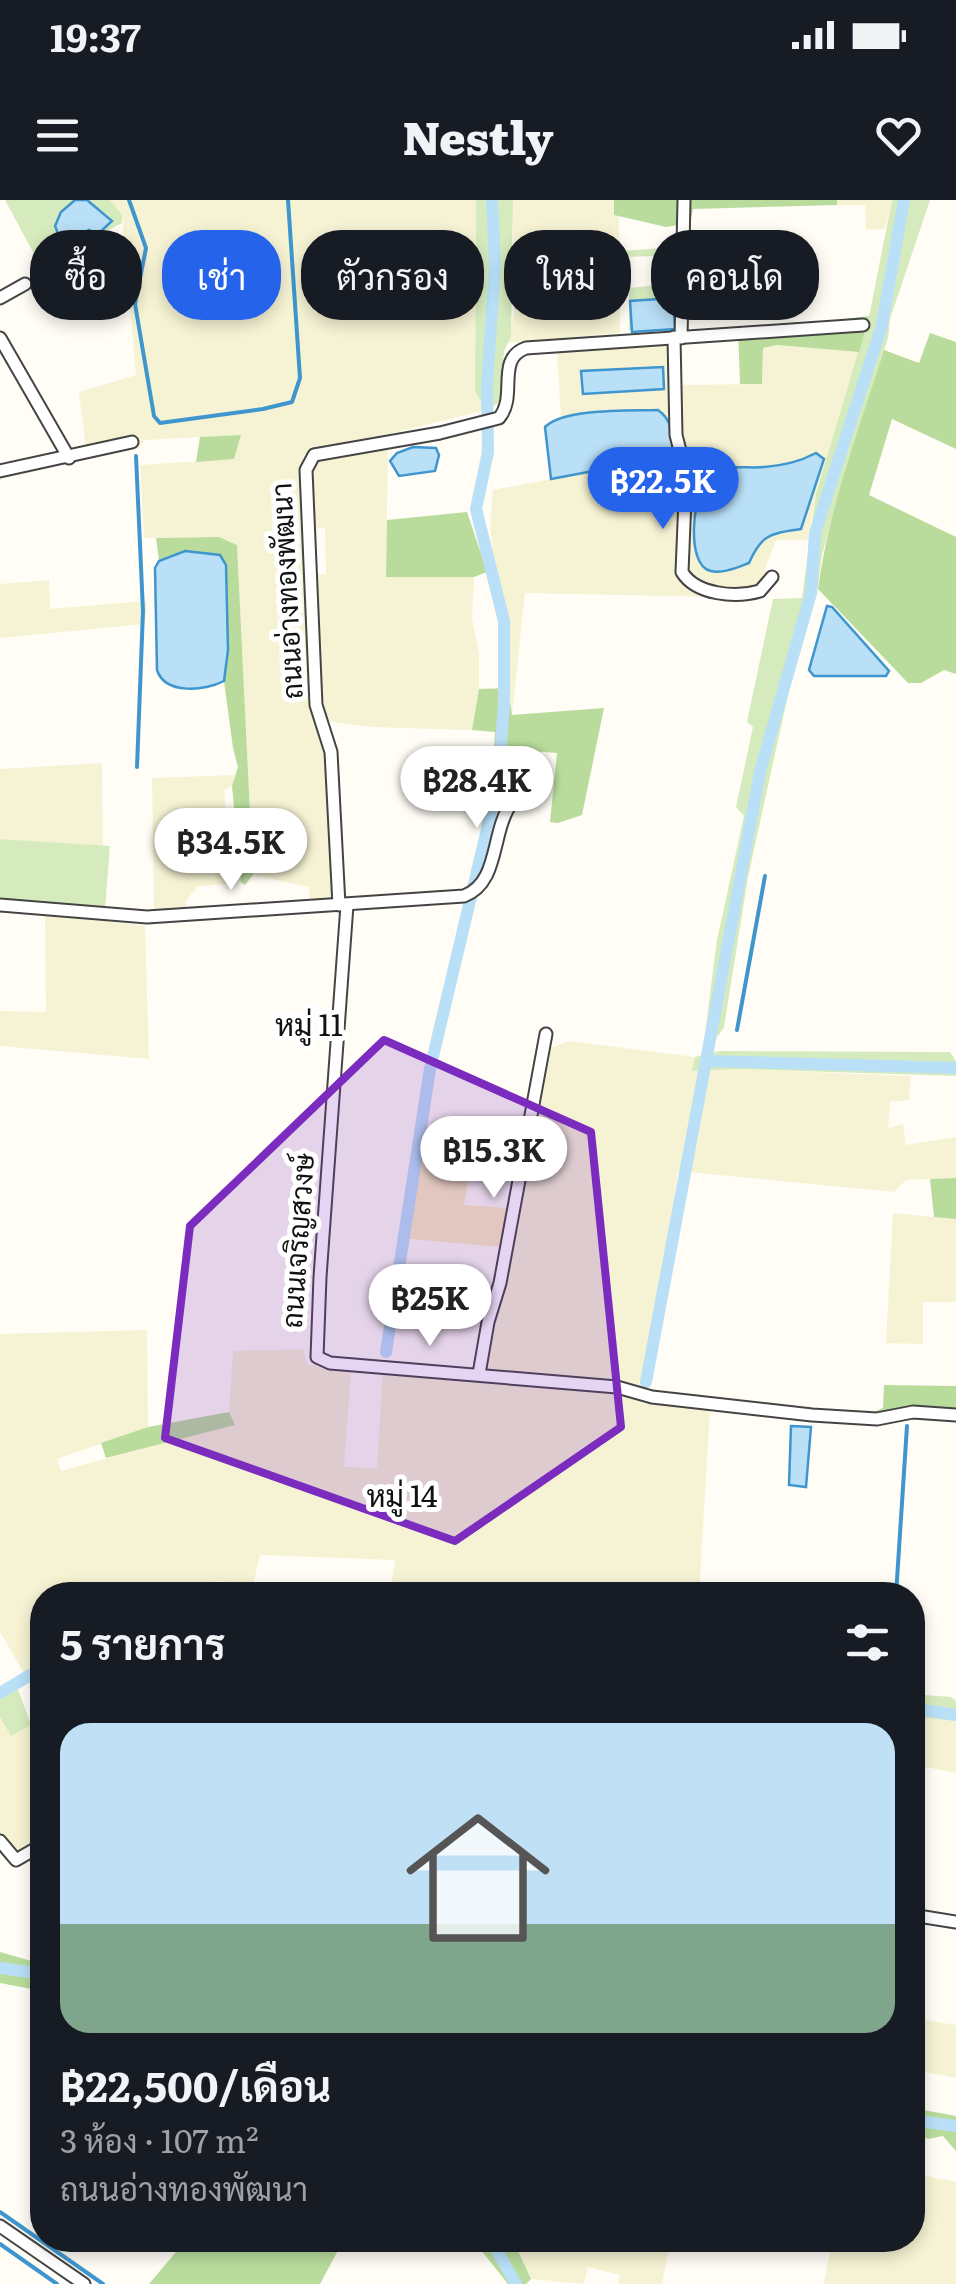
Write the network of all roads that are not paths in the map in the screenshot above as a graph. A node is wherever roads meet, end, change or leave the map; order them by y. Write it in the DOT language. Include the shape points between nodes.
graph roads {
  1 [pos="684,200"];
  2 [pos="26,284"];
  3 [pos="0,298"];
  4 [pos="862,325"];
  5 [pos="677,337"];
  6 [pos="0,338"];
  7 [pos="132,442"];
  8 [pos="69,458"];
  9 [pos="0,472"];
  10 [pos="772,577"];
  11 [pos="513,800"];
  12 [pos="0,905"];
  13 [pos="343,905"];
  14 [pos="546,1034"];
  15 [pos="479,1374"];
  16 [pos="956,1415"];
  17 [pos="0,1841"];
  18 [pos="30,1851"];
  19 [pos="925,1917"];
  20 [pos="956,1922"];
  21 [pos="0,2226"];
  22 [pos="30,2247"];
  23 [pos="38,2252"];
  24 [pos="84,2284"];
  1 -- 5 [label="street"];
  2 -- 3 [label="street"];
  4 -- 5 [label="street, ถนนอ่างทองพัฒนา"];
  5 -- 10 [label="street" via="676,435 686,474 682,572 691,584 728,593 754,593"];
  5 -- 13 [label="street, ถนนอ่างทองพัฒนา" via="516,351 506,410 488,422 314,455 306,470 314,688 331,752"];
  6 -- 8 [label="street"];
  7 -- 8 [label="street"];
  8 -- 9 [label="street"];
  11 -- 13 [label="street" via="482,887 470,894"];
  12 -- 13 [label="street" via="146,918"];
  13 -- 15 [label="street, ถนนเจริญสวงษ์" via="317,1357"];
  14 -- 15 [label="street"];
  15 -- 16 [label="street, ถนนเจริญสวงษ์" via="812,1415"];
  17 -- 18 [label="street" via="16,1860"];
  19 -- 20 [label="street"];
  21 -- 22 [label="street"];
  23 -- 24 [label="street"];
}
